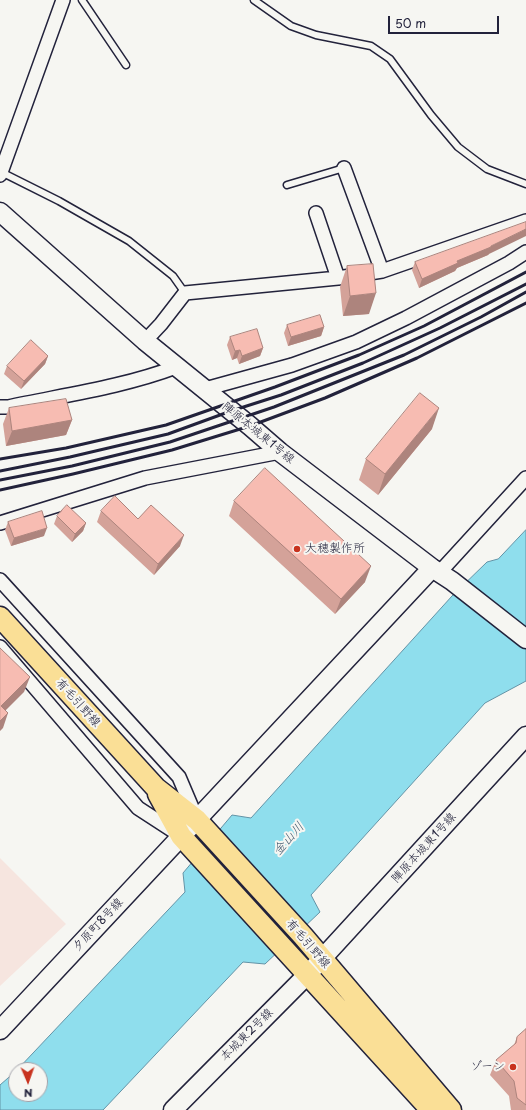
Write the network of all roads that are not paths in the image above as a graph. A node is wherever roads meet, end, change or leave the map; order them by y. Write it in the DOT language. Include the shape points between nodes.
graph roads {
  1 [pos="63,0"];
  2 [pos="82,0"];
  3 [pos="254,0"];
  4 [pos="126,66"];
  5 [pos="344,168"];
  6 [pos="0,173"];
  7 [pos="526,184"];
  8 [pos="287,185"];
  9 [pos="0,212"];
  10 [pos="316,213"];
  11 [pos="526,221"];
  12 [pos="526,252"];
  13 [pos="382,271"];
  14 [pos="338,278"];
  15 [pos="186,292"];
  16 [pos="145,341"];
  17 [pos="176,367"];
  18 [pos="205,389"];
  19 [pos="3,404"];
  20 [pos="280,452"];
  21 [pos="526,478"];
  22 [pos="0,523"];
  23 [pos="441,574"];
  24 [pos="0,580"];
  25 [pos="0,617"];
  26 [pos="526,639"];
  27 [pos="0,648"];
  28 [pos="526,736"];
  29 [pos="156,788"];
  30 [pos="202,826"];
  31 [pos="186,842"];
  32 [pos="322,959"];
  33 [pos="308,974"];
  34 [pos="0,1030"];
  35 [pos="173,1110"];
  36 [pos="431,1110"];
  37 [pos="451,1110"];
  1 -- 6 [label="street"];
  2 -- 4 [label="lane"];
  3 -- 7 [label="lane" via="291,26 316,35 371,46 390,59 458,147 487,169"];
  5 -- 8 [label="lane"];
  5 -- 13 [label="street"];
  6 -- 15 [label="lane" via="129,241 173,276"];
  9 -- 16 [label="street, 陣原本城東1号線"];
  10 -- 14 [label="street"];
  11 -- 13 [label="street"];
  12 -- 18 [label="street" via="406,318 356,342 292,365"];
  13 -- 14 [label="street"];
  14 -- 15 [label="street"];
  15 -- 16 [label="street"];
  16 -- 17 [label="street, 陣原本城東1号線"];
  17 -- 18 [label="street, 陣原本城東1号線"];
  17 -- 19 [label="street" via="150,376"];
  18 -- 20 [label="street, 陣原本城東1号線"];
  20 -- 22 [label="street" via="145,478"];
  20 -- 23 [label="street, 陣原本城東1号線"];
  21 -- 23 [label="street"];
  23 -- 26 [label="street, 陣原本城東1号線"];
  23 -- 30 [label="street, 夕原町8号線"];
  24 -- 30 [label="street" via="179,777"];
  25 -- 29 [label="main road, 有毛引野線"];
  27 -- 31 [label="street" via="138,808"];
  28 -- 32 [label="street, 陣原本城東1号線"];
  29 -- 30 [label="main road, 有毛引野線"];
  29 -- 31 [label="main road, 有毛引野線"];
  30 -- 31 [label="street, 夕原町8号線"];
  30 -- 32 [label="main road, 有毛引野線"];
  31 -- 33 [label="main road, 有毛引野線"];
  31 -- 34 [label="street, 夕原町8号線"];
  32 -- 33 [label="street, 本城東2号線"];
  32 -- 37 [label="main road, 有毛引野線"];
  33 -- 35 [label="street, 本城東2号線"];
  33 -- 36 [label="main road, 有毛引野線"];
}
